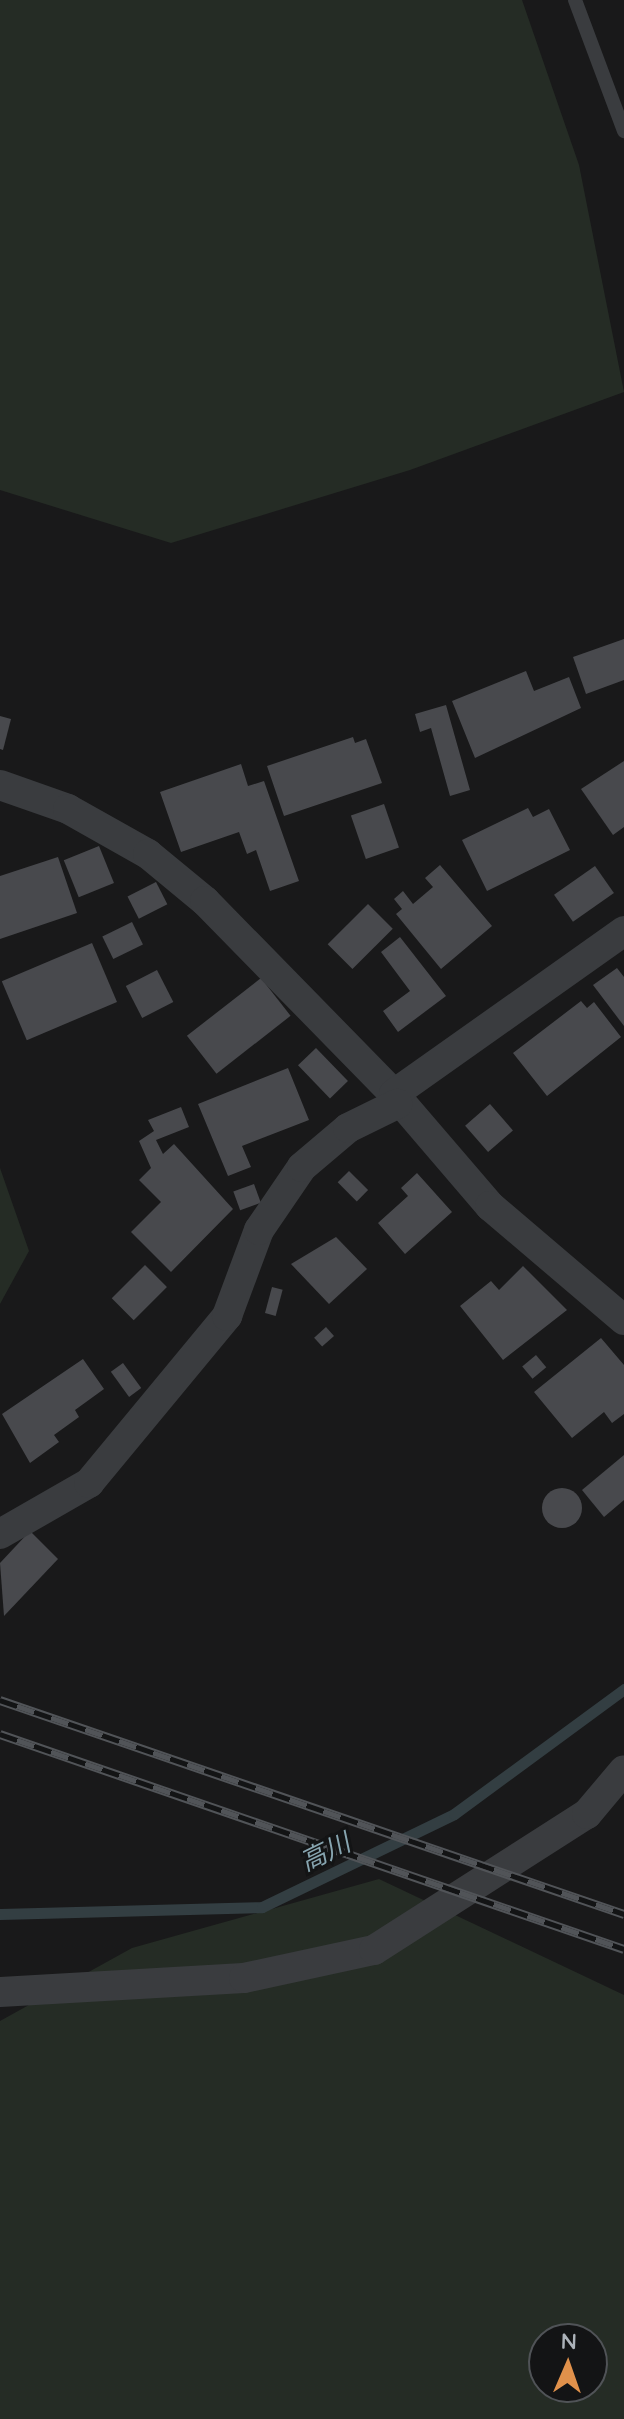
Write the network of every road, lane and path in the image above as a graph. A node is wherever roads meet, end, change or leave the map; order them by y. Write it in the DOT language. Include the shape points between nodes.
graph roads {
  1 [pos="575,0"];
  2 [pos="624,131"];
  3 [pos="0,785"];
  4 [pos="624,931"];
  5 [pos="396,1099"];
  6 [pos="624,1320"];
  7 [pos="0,1534"];
  8 [pos="624,1770"];
  9 [pos="0,1992"];
  1 -- 2 [label="lane"];
  3 -- 5 [label="street" via="68,809 148,854 205,901"];
  4 -- 5 [label="street"];
  5 -- 6 [label="street" via="490,1206"];
  5 -- 7 [label="street" via="348,1128 302,1167 259,1230 227,1316 89,1483"];
  8 -- 9 [label="street" via="587,1814 374,1950 244,1978"];
}
